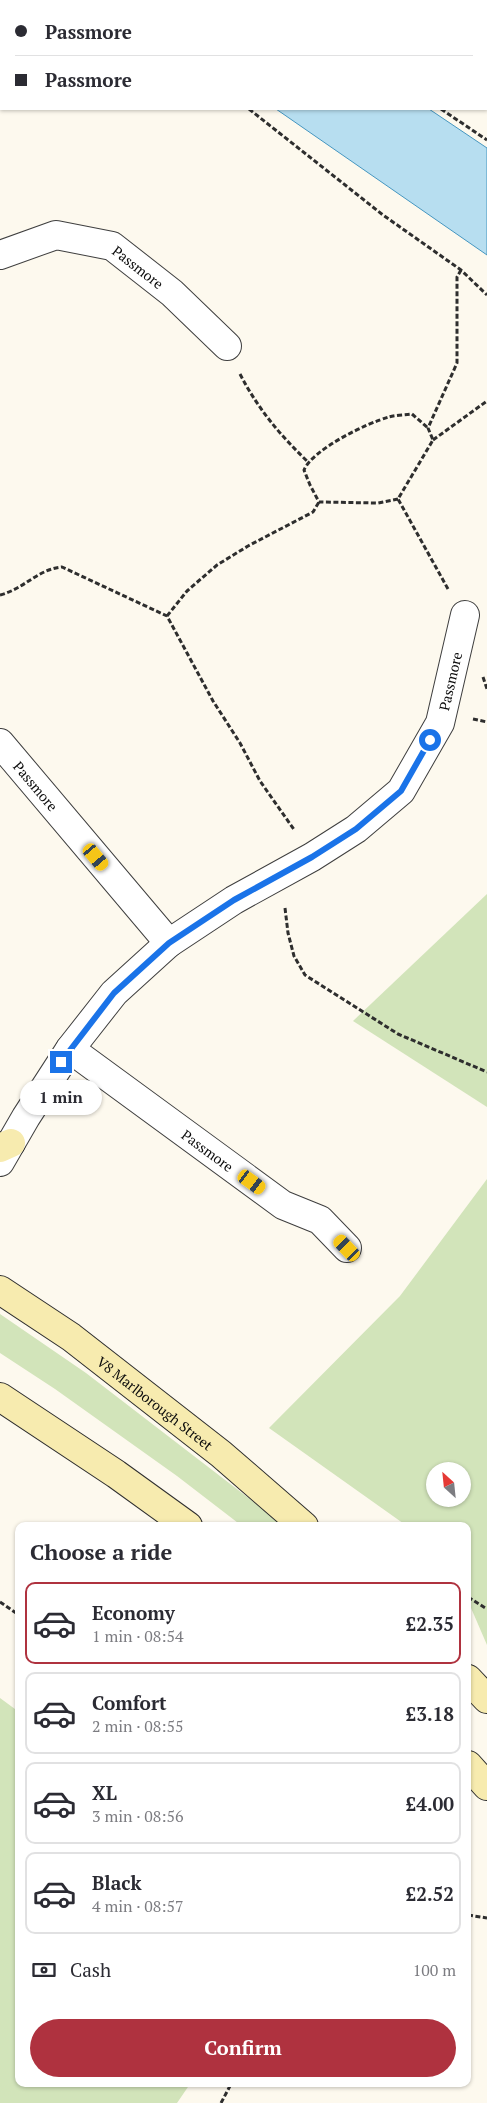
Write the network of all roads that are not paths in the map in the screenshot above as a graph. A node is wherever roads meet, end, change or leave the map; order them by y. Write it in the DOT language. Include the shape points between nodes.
graph roads {
  1 [pos="0,255"];
  2 [pos="227,346"];
  3 [pos="465,615"];
  4 [pos="0,743"];
  5 [pos="169,943"];
  6 [pos="70,1049"];
  7 [pos="4,1151"];
  8 [pos="347,1248"];
  9 [pos="0,1290"];
  10 [pos="0,1381"];
  11 [pos="0,1397"];
  12 [pos="28,1415"];
  13 [pos="182,1522"];
  14 [pos="299,1522"];
  15 [pos="471,1768"];
  16 [pos="487,1786"];
  1 -- 2 [label="street, Passmore" via="56,235 112,246 172,293"];
  3 -- 5 [label="street, Passmore" via="440,722 401,791 356,829 234,900"];
  4 -- 5 [label="street, Passmore"];
  5 -- 6 [label="street, Passmore" via="114,993"];
  6 -- 7 [label="street, Passmore"];
  6 -- 8 [label="street, Passmore" via="283,1205 320,1220"];
  9 -- 14 [label="street, V8 Marlborough Street" via="70,1337 199,1436"];
  10 -- 12 [label="street"];
  11 -- 12 [label="street"];
  12 -- 13 [label="street"];
  15 -- 16 [label="street"];
}
